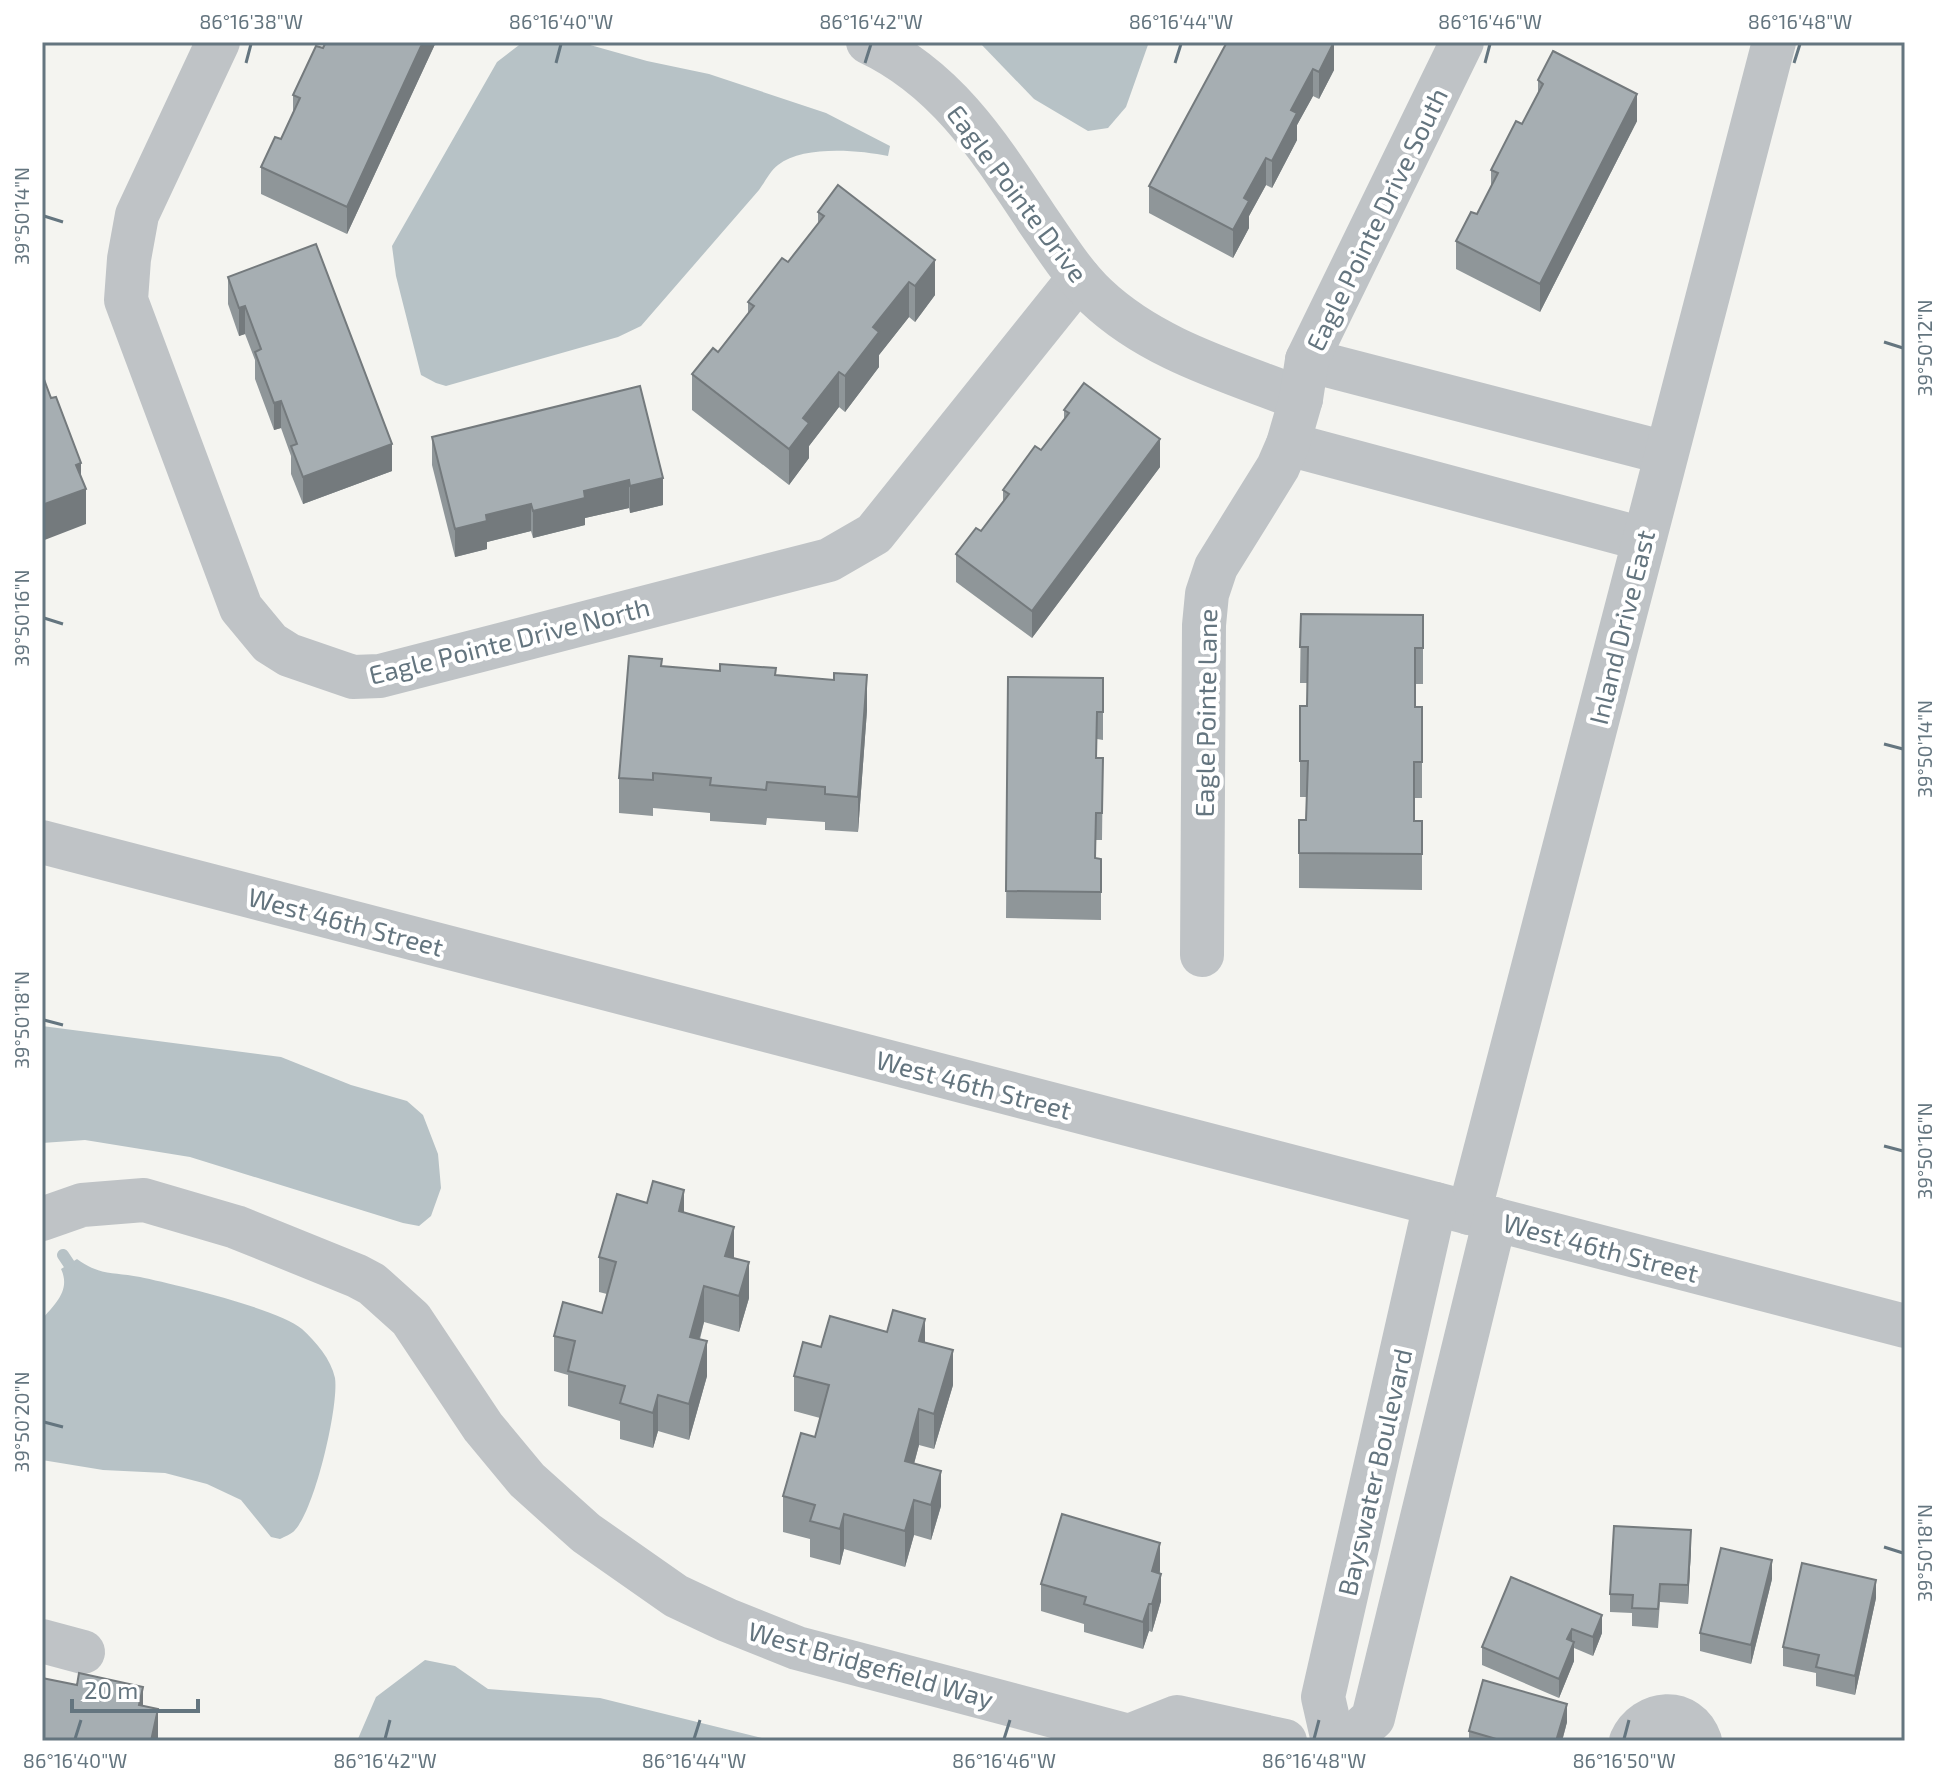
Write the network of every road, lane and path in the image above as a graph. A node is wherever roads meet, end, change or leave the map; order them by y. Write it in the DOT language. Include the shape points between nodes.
graph roads {
  1 [pos="218,42"];
  2 [pos="868,42"];
  3 [pos="1462,42"];
  4 [pos="1774,42"];
  5 [pos="1079,278"];
  6 [pos="1304,380"];
  7 [pos="1288,444"];
  8 [pos="1666,453"];
  9 [pos="1643,539"];
  10 [pos="42,842"];
  11 [pos="1202,955"];
  12 [pos="1466,1212"];
  13 [pos="42,1219"];
  14 [pos="1905,1326"];
  15 [pos="42,1641"];
  16 [pos="83,1652"];
  17 [pos="1132,1739"];
  18 [pos="1285,1741"];
  19 [pos="1333,1741"];
  20 [pos="1348,1741"];
  21 [pos="1631,1741"];
  22 [pos="1700,1741"];
  1 -- 5 [label="street, Eagle Pointe Drive North" via="137,215 126,300 241,608 270,643 289,655 353,677 380,676 829,560 850,550 874,534"];
  2 -- 5 [label="street, Eagle Pointe Drive" via="923,77 967,118"];
  3 -- 6 [label="street, Eagle Pointe Drive South"];
  4 -- 8 [label="street, Inland Drive East"];
  5 -- 6 [label="street, Eagle Pointe Drive" via="1096,297 1166,346"];
  6 -- 7 [label="street, Eagle Pointe Lane"];
  6 -- 8 [label="street, Eagle Pointe Drive"];
  7 -- 9 [label="street"];
  7 -- 11 [label="street, Eagle Pointe Lane" via="1222,555 1207,594"];
  8 -- 9 [label="street, Inland Drive East"];
  9 -- 12 [label="street, Inland Drive East"];
  10 -- 12 [label="street, West 46th Street"];
  12 -- 14 [label="street, West 46th Street"];
  12 -- 19 [label="street, Bayswater Boulevard" via="1323,1697"];
  12 -- 20 [label="street" via="1373,1718"];
  13 -- 17 [label="street, West Bridgefield Way" via="82,1205 144,1200 236,1227 372,1284 411,1319 483,1427 527,1480 586,1533 676,1596 797,1648"];
  15 -- 16 [label="street"];
  17 -- 18 [label="street" via="1177,1717"];
  21 -- 22 [label="street" via="1652,1718 1669,1716 1692,1727"];
}
